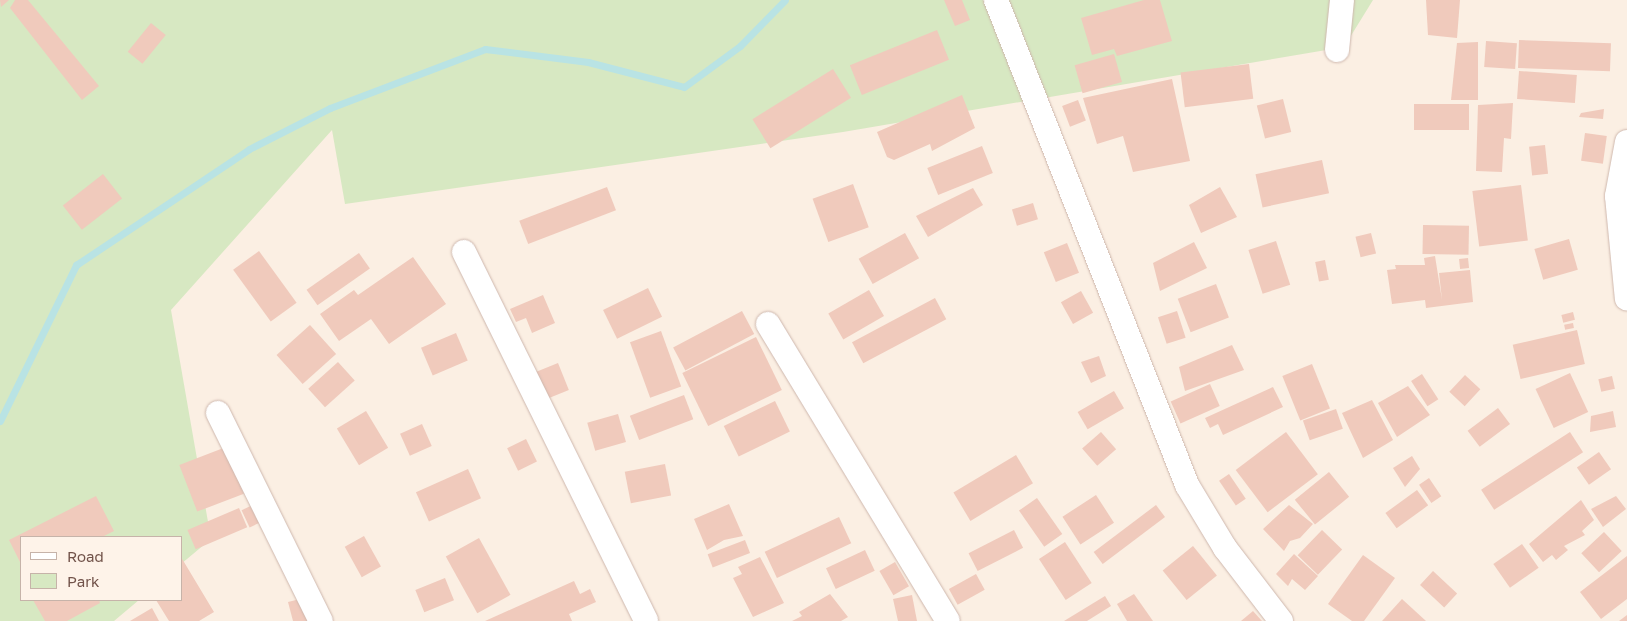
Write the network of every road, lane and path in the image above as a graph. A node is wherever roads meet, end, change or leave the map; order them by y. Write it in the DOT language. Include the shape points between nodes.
graph roads {
  1 [pos="996,0"];
  2 [pos="1342,0"];
  3 [pos="1337,50"];
  4 [pos="1627,142"];
  5 [pos="464,252"];
  6 [pos="1627,299"];
  7 [pos="768,324"];
  8 [pos="218,414"];
  9 [pos="321,621"];
  10 [pos="646,621"];
  11 [pos="948,621"];
  12 [pos="1281,621"];
  1 -- 12 [label="street" via="1187,485 1225,548"];
  2 -- 3 [label="street"];
  4 -- 6 [label="street" via="1617,196"];
  5 -- 10 [label="street"];
  7 -- 11 [label="street"];
  8 -- 9 [label="street"];
}
